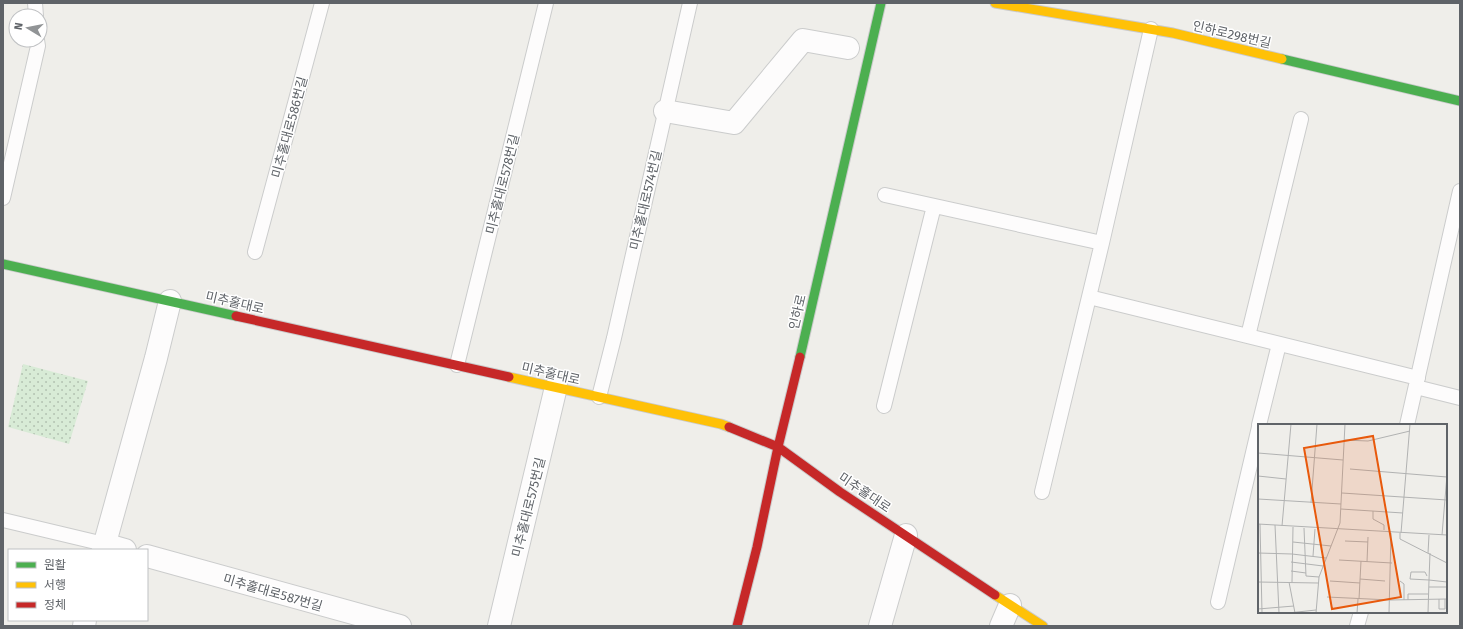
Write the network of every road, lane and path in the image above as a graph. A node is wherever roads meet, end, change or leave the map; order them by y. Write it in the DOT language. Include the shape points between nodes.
graph roads {
  1 [pos="322,3"];
  2 [pos="546,3"];
  3 [pos="690,3"];
  4 [pos="881,3"];
  5 [pos="995,3"];
  6 [pos="1151,30"];
  7 [pos="38,48"];
  8 [pos="848,48"];
  9 [pos="1460,101"];
  10 [pos="665,111"];
  11 [pos="1301,119"];
  12 [pos="1460,192"];
  13 [pos="885,195"];
  14 [pos="3,198"];
  15 [pos="934,206"];
  16 [pos="1102,243"];
  17 [pos="255,252"];
  18 [pos="3,264"];
  19 [pos="1089,297"];
  20 [pos="170,300"];
  21 [pos="1248,336"];
  22 [pos="1279,344"];
  23 [pos="457,365"];
  24 [pos="1417,383"];
  25 [pos="556,387"];
  26 [pos="599,397"];
  27 [pos="1460,398"];
  28 [pos="884,406"];
  29 [pos="1259,424"];
  30 [pos="1407,424"];
  31 [pos="1258,430"];
  32 [pos="778,447"];
  33 [pos="1042,492"];
  34 [pos="3,520"];
  35 [pos="906,535"];
  36 [pos="110,548"];
  37 [pos="148,556"];
  38 [pos="1218,602"];
  39 [pos="1010,605"];
  40 [pos="1361,613"];
  41 [pos="400,626"];
  42 [pos="499,626"];
  43 [pos="737,626"];
  44 [pos="880,626"];
  45 [pos="1001,626"];
  46 [pos="1043,626"];
  47 [pos="1357,626"];
  1 -- 17 [label="lane, 미추홀대로586번길"];
  2 -- 23 [label="lane, 미추홀대로578번길"];
  3 -- 10 [label="lane, 미추홀대로574번길"];
  4 -- 32 [label="main road, 인하로"];
  5 -- 6 [label="main road, 인하로298번길"];
  6 -- 9 [label="main road, 인하로298번길"];
  6 -- 16 [label="lane"];
  7 -- 14 [label="lane"];
  8 -- 10 [label="street" via="803,40 734,123"];
  10 -- 26 [label="lane, 미추홀대로574번길"];
  11 -- 21 [label="lane"];
  12 -- 24 [label="lane"];
  13 -- 15 [label="lane"];
  15 -- 16 [label="lane"];
  15 -- 28 [label="lane"];
  16 -- 19 [label="lane"];
  18 -- 20 [label="main road, 미추홀대로"];
  19 -- 21 [label="lane"];
  19 -- 33 [label="lane"];
  20 -- 23 [label="main road, 미추홀대로"];
  20 -- 36 [label="street"];
  21 -- 22 [label="lane"];
  22 -- 24 [label="lane"];
  22 -- 29 [label="lane"];
  23 -- 25 [label="main road, 미추홀대로"];
  24 -- 27 [label="lane"];
  24 -- 30 [label="lane"];
  25 -- 26 [label="main road, 미추홀대로"];
  25 -- 42 [label="street, 미추홀대로575번길"];
  26 -- 32 [label="main road, 미추홀대로" via="721,424"];
  31 -- 38 [label="lane"];
  32 -- 35 [label="main road, 미추홀대로"];
  32 -- 43 [label="main road, 인하로"];
  34 -- 36 [label="lane"];
  35 -- 39 [label="main road, 미추홀대로"];
  35 -- 44 [label="street"];
  37 -- 41 [label="street, 미추홀대로587번길"];
  39 -- 45 [label="street"];
  39 -- 46 [label="main road, 미추홀대로"];
  40 -- 47 [label="lane"];
}
